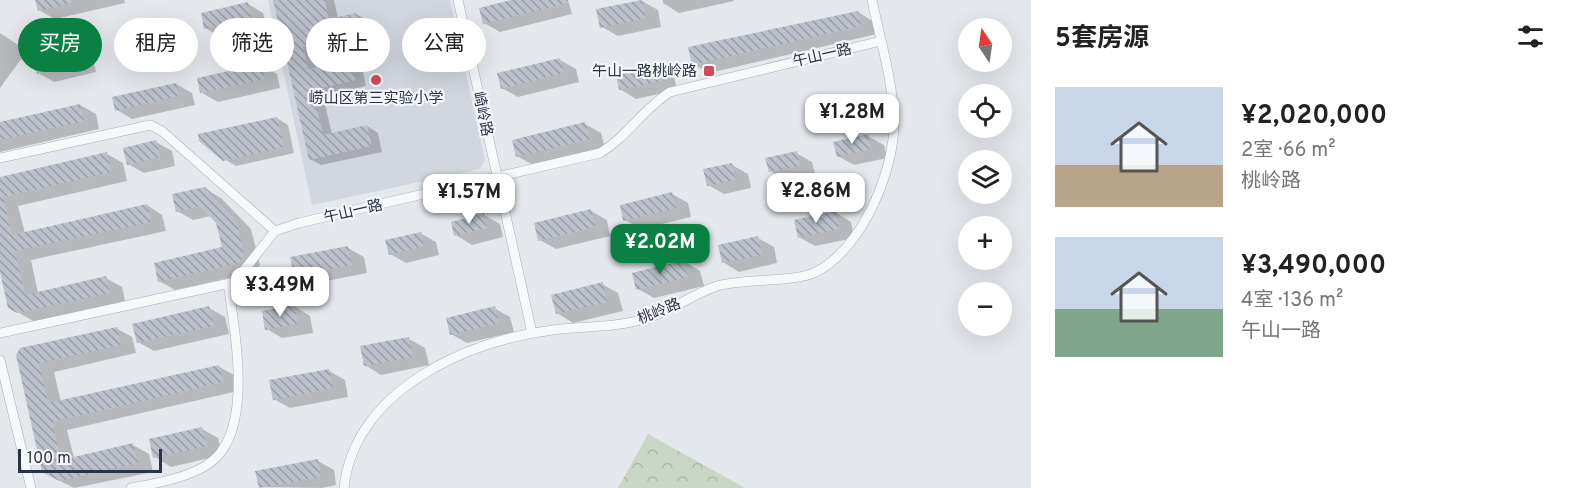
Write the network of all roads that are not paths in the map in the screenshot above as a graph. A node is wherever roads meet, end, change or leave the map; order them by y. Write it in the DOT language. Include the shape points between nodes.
graph roads {
  1 [pos="458,0"];
  2 [pos="872,0"];
  3 [pos="881,41"];
  4 [pos="0,158"];
  5 [pos="497,179"];
  6 [pos="274,231"];
  7 [pos="235,282"];
  8 [pos="0,333"];
  9 [pos="532,333"];
  10 [pos="0,360"];
  11 [pos="31,488"];
  12 [pos="131,488"];
  13 [pos="344,488"];
  1 -- 5 [label="street, 崎岭路"];
  2 -- 3 [label="street, 桃岭路"];
  3 -- 5 [label="street, 午山一路" via="684,87 654,102 616,143 600,153"];
  3 -- 9 [label="street, 桃岭路" via="894,121 890,156 865,222 841,255 814,273 718,286 649,318 619,325"];
  4 -- 6 [label="street" via="150,125 162,131"];
  5 -- 6 [label="street, 午山一路"];
  5 -- 9 [label="street, 崎岭路"];
  6 -- 7 [label="street"];
  7 -- 8 [label="street"];
  7 -- 12 [label="street" via="230,289 239,399 228,441 208,465 177,478"];
  9 -- 13 [label="street, 桃岭路" via="452,360 392,398 354,448"];
  10 -- 11 [label="street"];
}
